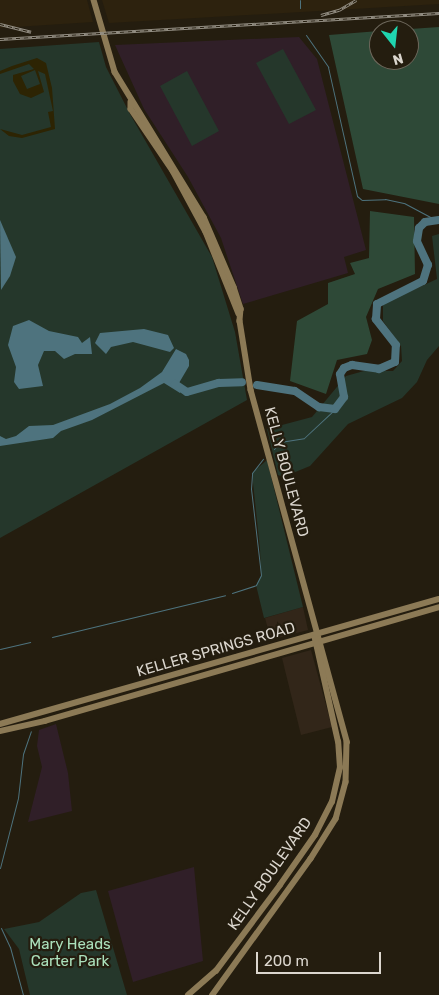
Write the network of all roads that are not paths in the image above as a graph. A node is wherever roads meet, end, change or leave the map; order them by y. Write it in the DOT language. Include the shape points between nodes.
graph roads {
  1 [pos="94,0"];
  2 [pos="439,599"];
  3 [pos="439,607"];
  4 [pos="317,635"];
  5 [pos="322,641"];
  6 [pos="314,643"];
  7 [pos="153,681"];
  8 [pos="155,689"];
  9 [pos="338,703"];
  10 [pos="330,705"];
  11 [pos="0,724"];
  12 [pos="0,731"];
  13 [pos="188,995"];
  14 [pos="213,995"];
  1 -- 4 [label="main road, KELLY BOULEVARD" via="110,60 131,102 154,132 187,193 218,257 239,314 251,390"];
  2 -- 4 [label="main road, KELLER SPRINGS ROAD"];
  3 -- 5 [label="main road, KELLER SPRINGS ROAD"];
  4 -- 5 [label="main road, KELLY BOULEVARD"];
  4 -- 6 [label="main road"];
  4 -- 7 [label="main road, KELLER SPRINGS ROAD"];
  5 -- 6 [label="main road, KELLER SPRINGS ROAD"];
  5 -- 9 [label="main road, KELLY BOULEVARD"];
  6 -- 8 [label="main road, KELLER SPRINGS ROAD"];
  6 -- 10 [label="main road, KELLY BOULEVARD"];
  7 -- 8 [label="main road"];
  7 -- 11 [label="main road, KELLER SPRINGS ROAD"];
  8 -- 12 [label="main road, KELLER SPRINGS ROAD"];
  9 -- 10 [label="main road"];
  9 -- 14 [label="main road, KELLY BOULEVARD" via="348,762 340,809 316,853"];
  10 -- 13 [label="main road, KELLY BOULEVARD" via="340,768 328,813 280,886 216,971"];
}
